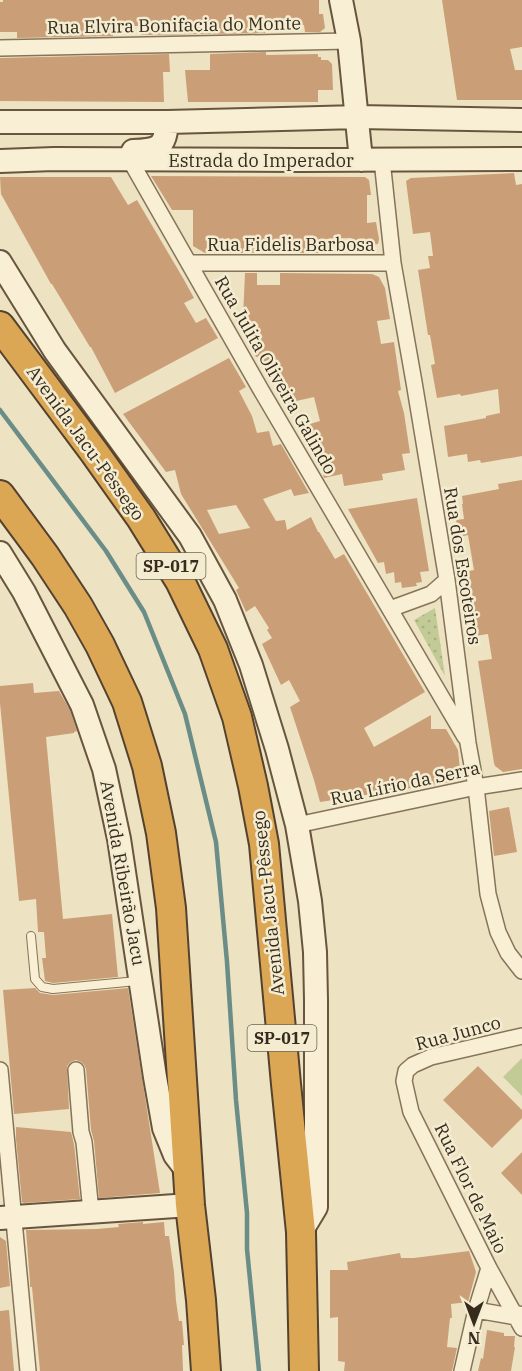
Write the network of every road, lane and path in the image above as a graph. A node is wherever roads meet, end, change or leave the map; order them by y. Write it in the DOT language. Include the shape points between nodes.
graph roads {
  1 [pos="340,0"];
  2 [pos="349,41"];
  3 [pos="0,48"];
  4 [pos="358,117"];
  5 [pos="522,120"];
  6 [pos="0,122"];
  7 [pos="168,122"];
  8 [pos="522,159"];
  9 [pos="130,160"];
  10 [pos="372,160"];
  11 [pos="1,161"];
  12 [pos="0,262"];
  13 [pos="189,263"];
  14 [pos="393,263"];
  15 [pos="0,326"];
  16 [pos="0,495"];
  17 [pos="4,565"];
  18 [pos="447,580"];
  19 [pos="390,609"];
  20 [pos="468,743"];
  21 [pos="522,780"];
  22 [pos="476,787"];
  23 [pos="297,825"];
  24 [pos="31,936"];
  25 [pos="522,971"];
  26 [pos="142,980"];
  27 [pos="522,1036"];
  28 [pos="0,1070"];
  29 [pos="76,1070"];
  30 [pos="406,1071"];
  31 [pos="189,1172"];
  32 [pos="190,1205"];
  33 [pos="91,1212"];
  34 [pos="7,1217"];
  35 [pos="301,1232"];
  36 [pos="489,1268"];
  37 [pos="476,1310"];
  38 [pos="520,1319"];
  39 [pos="28,1371"];
  40 [pos="206,1371"];
  41 [pos="304,1371"];
  42 [pos="462,1371"];
  1 -- 2 [label="street"];
  2 -- 3 [label="street, Rua Elvira Bonifacia do Monte"];
  2 -- 4 [label="street"];
  4 -- 5 [label="street"];
  4 -- 7 [label="street"];
  4 -- 10 [label="street"];
  6 -- 7 [label="street"];
  7 -- 11 [label="street" via="166,137 156,148 33,150 12,154"];
  8 -- 10 [label="street, Estrada do Imperador"];
  9 -- 10 [label="street, Estrada do Imperador"];
  9 -- 11 [label="street, Estrada do Imperador"];
  9 -- 13 [label="street, Rua Julita Oliveira Galindo"];
  10 -- 14 [label="street, Rua dos Escoteiros"];
  12 -- 23 [label="street, Avenida Jacu-Pêssego" via="55,351 190,536 225,600 251,664"];
  13 -- 14 [label="street, Rua Fidelis Barbosa"];
  13 -- 19 [label="street, Rua Julita Oliveira Galindo"];
  14 -- 18 [label="street, Rua dos Escoteiros"];
  15 -- 35 [label="highway, Avenida Jacu-Pêssego / SP-017" via="141,518 180,581 213,649 237,717 264,844"];
  16 -- 31 [label="highway" via="45,556 100,645 127,702 147,766 171,908"];
  17 -- 26 [label="street, Avenida Ribeirão Jacu" via="40,621 82,705 104,769"];
  18 -- 19 [label="street" via="431,594"];
  18 -- 20 [label="street, Rua dos Escoteiros"];
  19 -- 20 [label="street, Rua Julita Oliveira Galindo"];
  20 -- 22 [label="street, Rua dos Escoteiros"];
  21 -- 22 [label="street, Rua Lírio da Serra"];
  22 -- 23 [label="street, Rua Lírio da Serra"];
  22 -- 25 [label="street, Rua dos Escoteiros" via="491,907 508,953"];
  23 -- 35 [label="street, Avenida Jacu-Pêssego" via="310,901 316,1000 316,1207"];
  24 -- 26 [label="lane" via="35,979 42,987"];
  26 -- 31 [label="street, Avenida Ribeirão Jacu" via="164,1128 175,1155"];
  27 -- 30 [label="street, Rua Junco" via="431,1057"];
  28 -- 34 [label="street"];
  29 -- 33 [label="street"];
  30 -- 36 [label="street, Rua Flor de Maio" via="404,1081 411,1112"];
  31 -- 32 [label="highway"];
  32 -- 33 [label="street"];
  32 -- 40 [label="highway"];
  33 -- 34 [label="street"];
  34 -- 39 [label="street"];
  35 -- 41 [label="highway, Avenida Jacu-Pêssego / SP-017"];
  36 -- 37 [label="street"];
  36 -- 38 [label="street, Rua Flor de Maio"];
  37 -- 38 [label="street"];
  37 -- 42 [label="street"];
}
